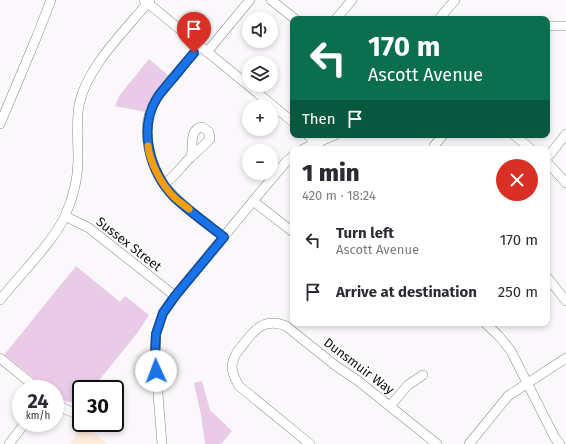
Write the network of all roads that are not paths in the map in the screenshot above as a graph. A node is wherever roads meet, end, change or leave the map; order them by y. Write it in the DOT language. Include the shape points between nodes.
graph roads {
  1 [pos="51,0"];
  2 [pos="250,0"];
  3 [pos="271,0"];
  4 [pos="352,0"];
  5 [pos="454,0"];
  6 [pos="147,1"];
  7 [pos="291,16"];
  8 [pos="339,16"];
  9 [pos="441,16"];
  10 [pos="550,26"];
  11 [pos="566,26"];
  12 [pos="203,49"];
  13 [pos="290,120"];
  14 [pos="0,124"];
  15 [pos="566,134"];
  16 [pos="311,138"];
  17 [pos="330,138"];
  18 [pos="441,138"];
  19 [pos="518,138"];
  20 [pos="318,146"];
  21 [pos="434,146"];
  22 [pos="528,146"];
  23 [pos="194,152"];
  24 [pos="550,154"];
  25 [pos="290,159"];
  26 [pos="550,165"];
  27 [pos="566,182"];
  28 [pos="164,184"];
  29 [pos="253,201"];
  30 [pos="65,216"];
  31 [pos="290,230"];
  32 [pos="224,237"];
  33 [pos="550,281"];
  34 [pos="175,296"];
  35 [pos="0,300"];
  36 [pos="566,301"];
  37 [pos="488,326"];
  38 [pos="0,358"];
  39 [pos="566,358"];
  40 [pos="423,375"];
  41 [pos="27,380"];
  42 [pos="527,383"];
  43 [pos="390,406"];
  44 [pos="18,432"];
  45 [pos="9,444"];
  46 [pos="162,444"];
  47 [pos="310,444"];
  48 [pos="437,444"];
  49 [pos="469,444"];
  50 [pos="560,444"];
  1 -- 14 [label="street"];
  2 -- 12 [label="street"];
  3 -- 7 [label="street"];
  4 -- 8 [label="street"];
  5 -- 9 [label="street"];
  6 -- 12 [label="street"];
  6 -- 30 [label="street" via="94,69 82,95 77,124 76,183"];
  10 -- 11 [label="street"];
  12 -- 13 [label="street"];
  12 -- 28 [label="street" via="156,98 150,116 147,134 149,150"];
  15 -- 24 [label="street"];
  16 -- 20 [label="street"];
  17 -- 20 [label="street"];
  18 -- 21 [label="street"];
  19 -- 22 [label="street"];
  23 -- 28 [label="street" via="173,178"];
  25 -- 29 [label="street"];
  26 -- 27 [label="street"];
  28 -- 32 [label="street" via="174,196"];
  29 -- 31 [label="street"];
  29 -- 32 [label="street"];
  30 -- 34 [label="street, Sussex Street" via="89,228"];
  30 -- 35 [label="street" via="52,237"];
  32 -- 34 [label="street"];
  33 -- 36 [label="street"];
  34 -- 46 [label="street" via="163,313 156,334 155,356"];
  37 -- 42 [label="street" via="511,351"];
  38 -- 41 [label="street"];
  39 -- 42 [label="street"];
  40 -- 43 [label="street" via="408,385"];
  42 -- 49 [label="street" via="508,396"];
  42 -- 50 [label="street" via="554,438"];
  43 -- 47 [label="street, Dunsmuir Way" via="286,326 278,323 264,325 256,329 234,357 233,376 239,386"];
  43 -- 48 [label="street, Dunsmuir Way"];
  44 -- 45 [label="street"];
}
